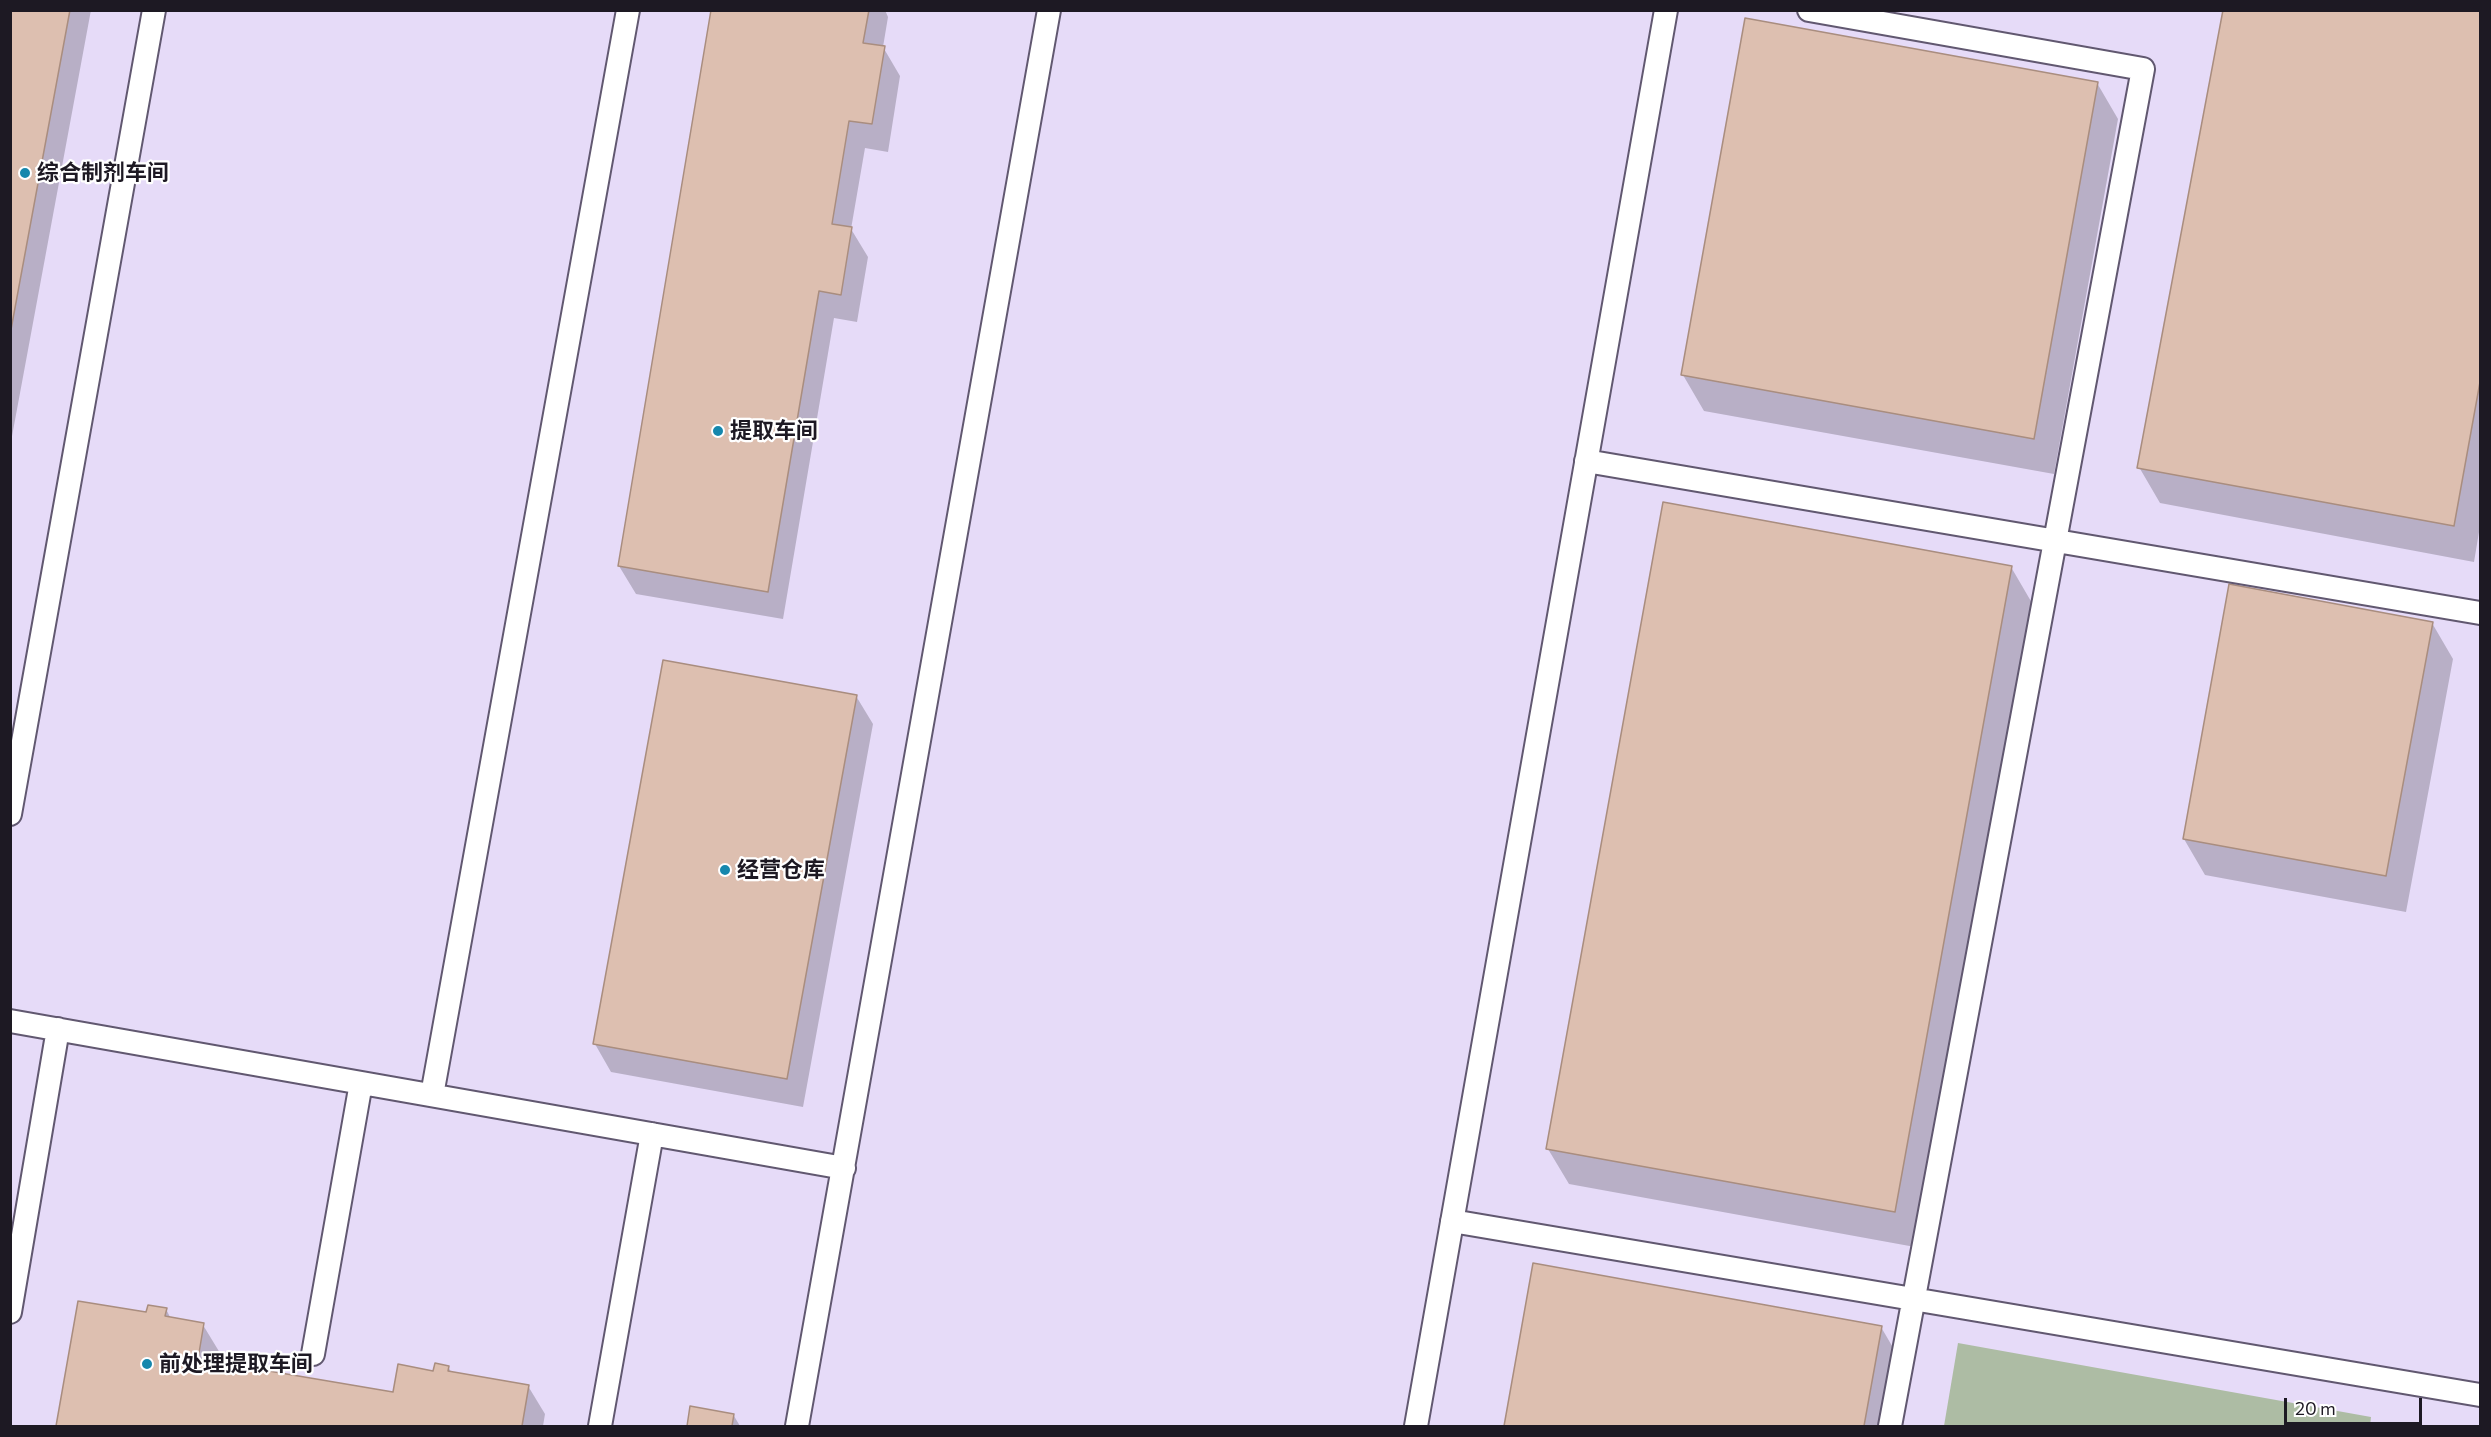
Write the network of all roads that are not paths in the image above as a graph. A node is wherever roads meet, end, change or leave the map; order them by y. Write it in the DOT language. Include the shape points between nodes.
graph roads {
  1 [pos="154,10"];
  2 [pos="628,10"];
  3 [pos="1049,10"];
  4 [pos="1666,10"];
  5 [pos="1809,10"];
  6 [pos="1586,461"];
  7 [pos="2055,540"];
  8 [pos="2481,613"];
  9 [pos="10,814"];
  10 [pos="10,1021"];
  11 [pos="58,1029"];
  12 [pos="361,1083"];
  13 [pos="432,1095"];
  14 [pos="652,1134"];
  15 [pos="844,1168"];
  16 [pos="1452,1221"];
  17 [pos="1914,1299"];
  18 [pos="10,1312"];
  19 [pos="313,1354"];
  20 [pos="2481,1395"];
  21 [pos="600,1426"];
  22 [pos="796,1426"];
  23 [pos="1416,1426"];
  24 [pos="1890,1426"];
  1 -- 9 [label="lane"];
  2 -- 13 [label="lane"];
  3 -- 15 [label="lane"];
  4 -- 6 [label="lane"];
  5 -- 7 [label="lane" via="2142,69"];
  6 -- 7 [label="lane"];
  6 -- 16 [label="lane"];
  7 -- 8 [label="lane"];
  7 -- 17 [label="lane"];
  10 -- 11 [label="lane"];
  11 -- 12 [label="lane"];
  11 -- 18 [label="lane"];
  12 -- 13 [label="lane"];
  12 -- 19 [label="lane"];
  13 -- 14 [label="lane"];
  14 -- 15 [label="lane"];
  14 -- 21 [label="lane"];
  15 -- 22 [label="lane"];
  16 -- 17 [label="lane"];
  16 -- 23 [label="lane"];
  17 -- 20 [label="lane"];
  17 -- 24 [label="lane"];
}
